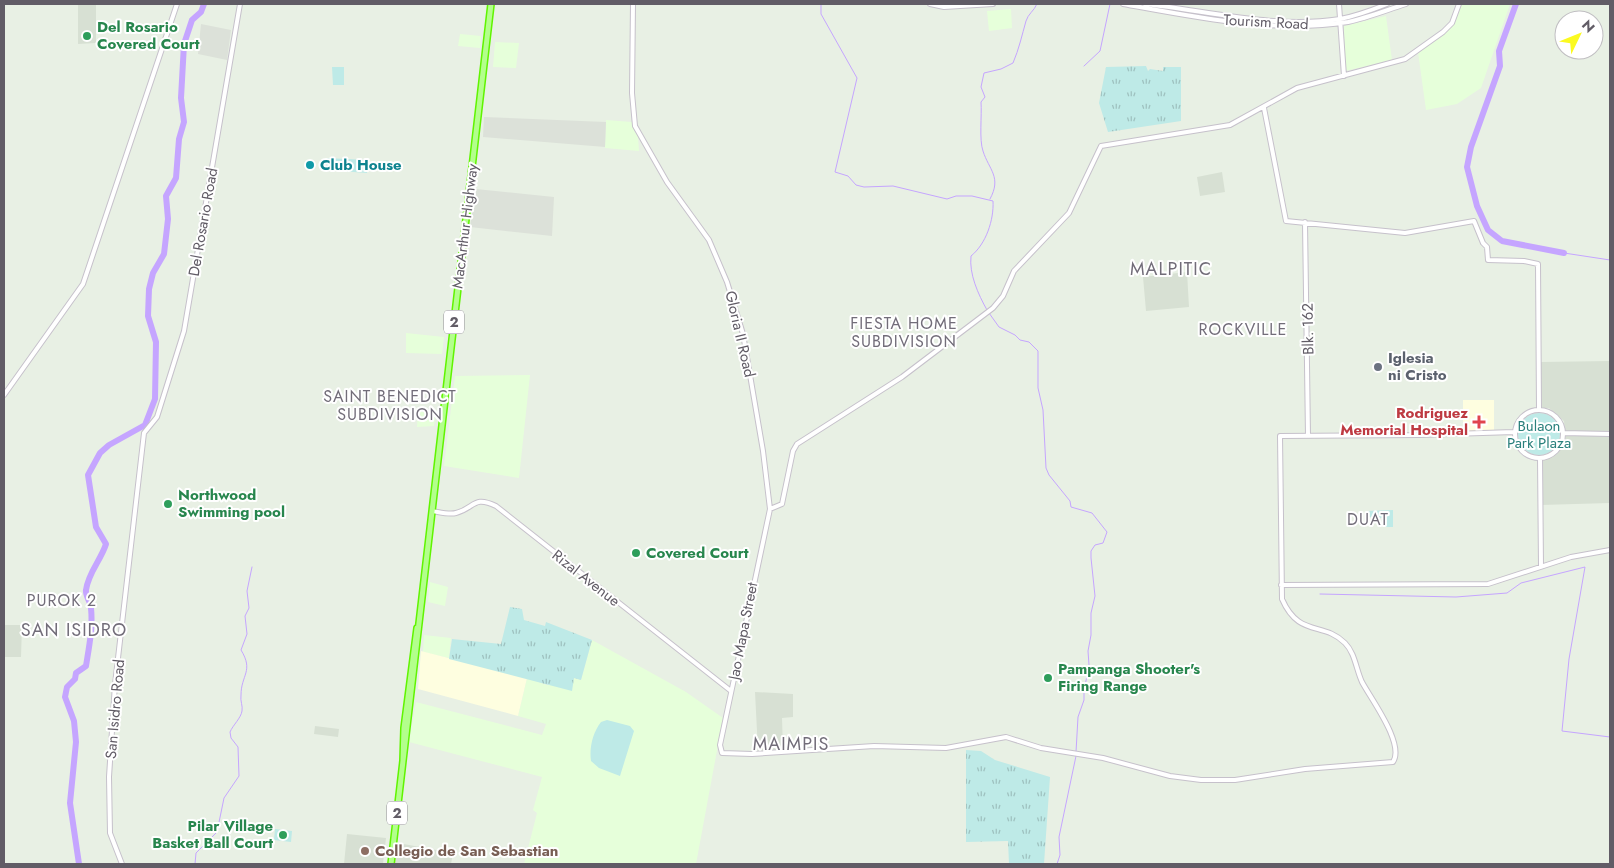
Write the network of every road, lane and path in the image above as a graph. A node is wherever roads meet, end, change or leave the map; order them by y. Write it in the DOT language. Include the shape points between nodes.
graph roads {
  1 [pos="177,4"];
  2 [pos="240,4"];
  3 [pos="491,4"];
  4 [pos="633,4"];
  5 [pos="930,4"];
  6 [pos="993,4"];
  7 [pos="1123,4"];
  8 [pos="1145,4"];
  9 [pos="1339,4"];
  10 [pos="1387,4"];
  11 [pos="1406,4"];
  12 [pos="1459,4"];
  13 [pos="1339,21"];
  14 [pos="1344,76"];
  15 [pos="1264,108"];
  16 [pos="1306,222"];
  17 [pos="4,395"];
  18 [pos="1539,410"];
  19 [pos="1514,432"];
  20 [pos="1563,433"];
  21 [pos="144,434"];
  22 [pos="1610,434"];
  23 [pos="1308,436"];
  24 [pos="1540,458"];
  25 [pos="770,509"];
  26 [pos="432,511"];
  27 [pos="1610,550"];
  28 [pos="1541,566"];
  29 [pos="1281,585"];
  30 [pos="732,691"];
  31 [pos="122,864"];
  32 [pos="391,864"];
  1 -- 17 [label="street" via="83,284"];
  2 -- 21 [label="street, Del Rosario Road" via="184,331 157,417"];
  3 -- 26 [label="highway, MacArthur Highway / 2"];
  4 -- 25 [label="street, Gloria II Road" via="635,126 667,182 709,240 732,295 753,390"];
  5 -- 6 [label="street" via="944,8"];
  7 -- 13 [label="street, Tourism Road" via="1244,22 1300,25"];
  8 -- 13 [label="street, Tourism Road" via="1229,17"];
  9 -- 13 [label="street"];
  10 -- 13 [label="street, Tourism Road"];
  11 -- 13 [label="street, Tourism Road"];
  12 -- 14 [label="street" via="1452,23 1410,56"];
  13 -- 14 [label="street"];
  14 -- 15 [label="street" via="1297,88"];
  15 -- 16 [label="street" via="1286,220"];
  15 -- 25 [label="street" via="1222,128 1101,146 1069,213 1014,271 1003,296 993,308 902,377 801,440 793,450 782,504"];
  16 -- 18 [label="street" via="1418,232 1474,221 1487,247 1488,260 1538,264"];
  16 -- 23 [label="street, Blk. 162"];
  18 -- 19 [label="street" via="1527,412"];
  18 -- 20 [label="street" via="1553,415 1560,422"];
  19 -- 23 [label="street"];
  19 -- 24 [label="street" via="1516,444 1523,451"];
  20 -- 22 [label="street"];
  20 -- 24 [label="street" via="1557,449"];
  21 -- 31 [label="street, San Isidro Road" via="115,684 109,777 110,833"];
  23 -- 29 [label="street" via="1280,436"];
  24 -- 28 [label="street"];
  25 -- 30 [label="street, Jao Mapa Street"];
  26 -- 30 [label="street, Rizal Avenue" via="455,514 482,501 496,506"];
  26 -- 32 [label="highway, MacArthur Highway / 2"];
  27 -- 28 [label="street"];
  28 -- 29 [label="street" via="1488,584"];
  29 -- 30 [label="street, Jao Mapa Street" via="1282,599 1294,619 1304,626 1339,637 1350,648 1362,680 1388,726 1395,747 1393,762 1305,769 1235,780 1201,780 1170,776 1001,737 946,748 874,746 722,753 720,745"];
}
